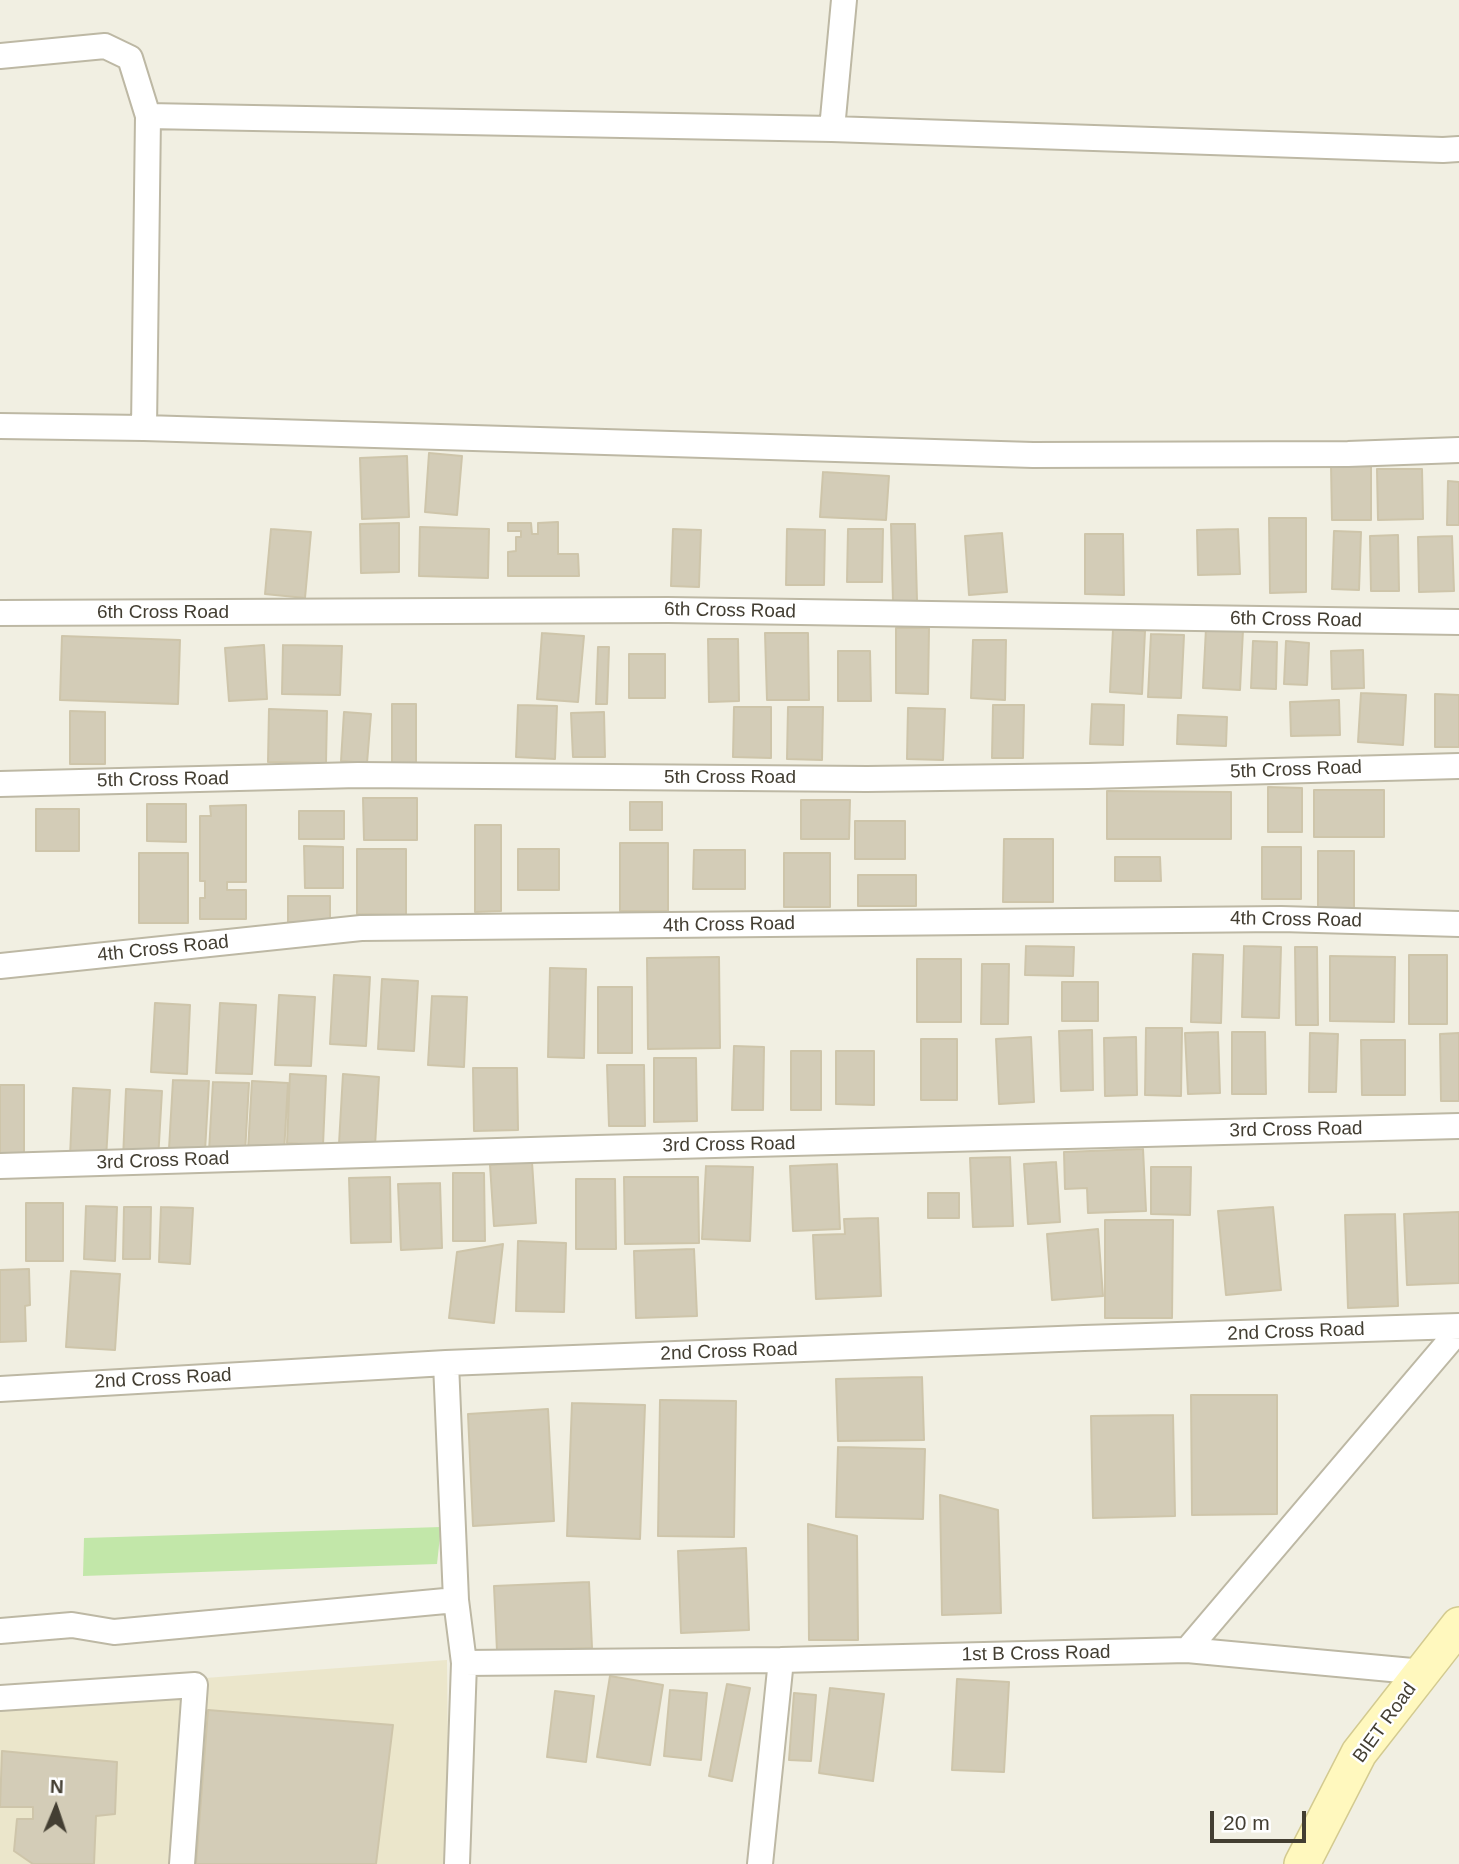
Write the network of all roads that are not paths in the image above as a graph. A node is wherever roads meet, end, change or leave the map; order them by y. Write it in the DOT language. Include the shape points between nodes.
graph roads {
  1 [pos="844,0"];
  2 [pos="0,55"];
  3 [pos="148,116"];
  4 [pos="832,129"];
  5 [pos="1459,149"];
  6 [pos="0,426"];
  7 [pos="144,428"];
  8 [pos="1459,450"];
  9 [pos="0,613"];
  10 [pos="1459,622"];
  11 [pos="1459,766"];
  12 [pos="0,784"];
  13 [pos="1459,924"];
  14 [pos="0,966"];
  15 [pos="1459,1126"];
  16 [pos="0,1166"];
  17 [pos="1459,1328"];
  18 [pos="446,1363"];
  19 [pos="0,1389"];
  20 [pos="456,1600"];
  21 [pos="1459,1625"];
  22 [pos="0,1632"];
  23 [pos="1187,1650"];
  24 [pos="781,1660"];
  25 [pos="464,1663"];
  26 [pos="1423,1672"];
  27 [pos="0,1698"];
  28 [pos="182,1864"];
  29 [pos="457,1864"];
  30 [pos="760,1864"];
  31 [pos="1302,1864"];
  1 -- 4 [label="street"];
  2 -- 3 [label="street" via="105,46 130,58"];
  3 -- 4 [label="street"];
  3 -- 7 [label="street"];
  4 -- 5 [label="street"];
  6 -- 7 [label="street"];
  7 -- 8 [label="street" via="1033,454"];
  9 -- 10 [label="street, 6th Cross Road" via="668,610"];
  11 -- 12 [label="street, 5th Cross Road" via="867,779 358,775"];
  13 -- 14 [label="street, 4th Cross Road" via="1281,919 361,929"];
  15 -- 16 [label="street, 3rd Cross Road"];
  17 -- 18 [label="street, 2nd Cross Road"];
  17 -- 23 [label="street"];
  18 -- 19 [label="street, 2nd Cross Road"];
  18 -- 20 [label="street"];
  20 -- 22 [label="street" via="114,1632 72,1625"];
  20 -- 25 [label="street"];
  21 -- 26 [label="street, BIET Road"];
  23 -- 24 [label="street, 1st B Cross Road"];
  23 -- 26 [label="street, 1st B Cross Road"];
  24 -- 25 [label="street, 1st B Cross Road"];
  24 -- 30 [label="street"];
  25 -- 29 [label="street"];
  26 -- 31 [label="street, BIET Road" via="1359,1753"];
  27 -- 28 [label="street" via="195,1685"];
}
